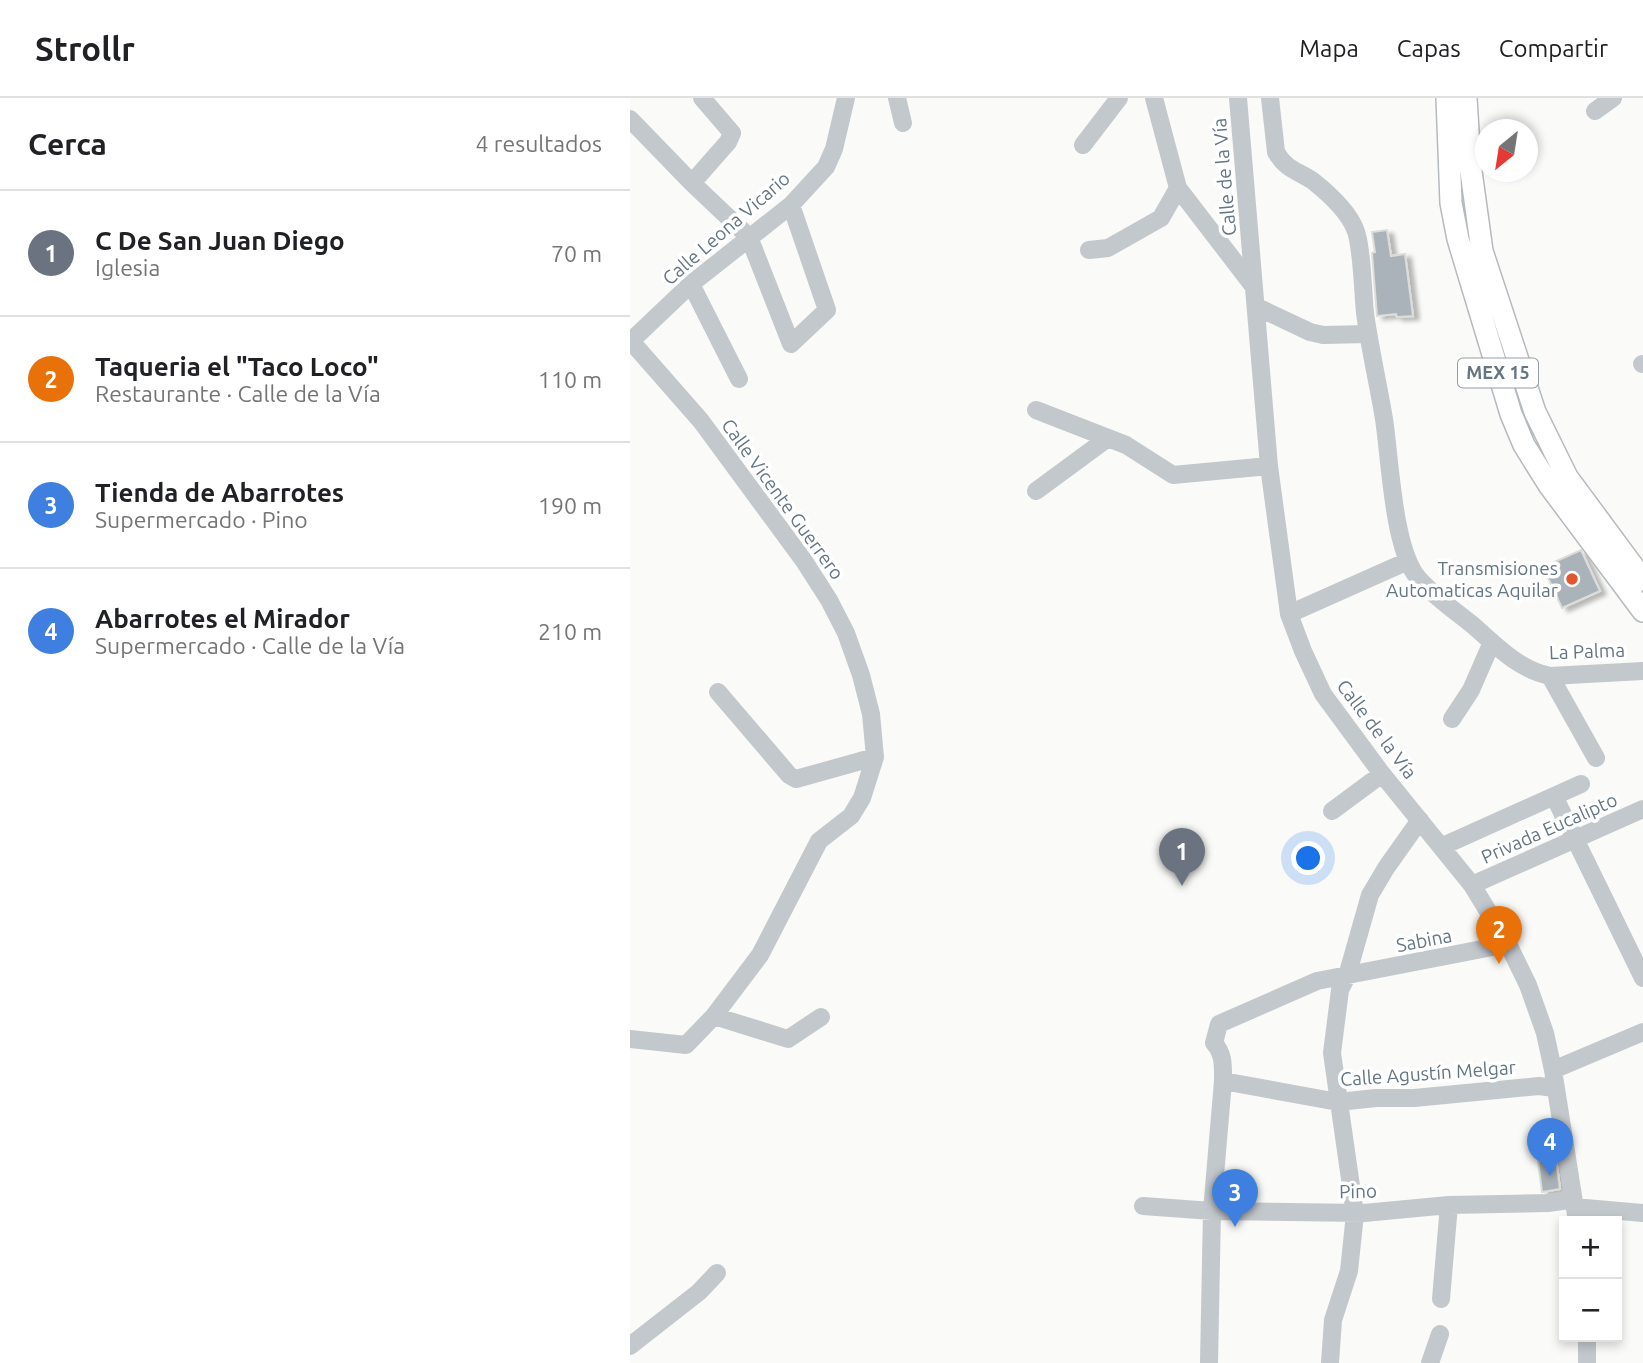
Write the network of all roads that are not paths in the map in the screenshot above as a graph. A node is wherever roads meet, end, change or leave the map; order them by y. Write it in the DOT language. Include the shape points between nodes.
graph roads {
  1 [pos="702,98"];
  2 [pos="846,98"];
  3 [pos="897,98"];
  4 [pos="1119,98"];
  5 [pos="1153,98"];
  6 [pos="1238,98"];
  7 [pos="1270,98"];
  8 [pos="1447,98"];
  9 [pos="1466,98"];
  10 [pos="630,119"];
  11 [pos="904,123"];
  12 [pos="1083,145"];
  13 [pos="692,183"];
  14 [pos="1178,188"];
  15 [pos="791,205"];
  16 [pos="749,237"];
  17 [pos="1089,250"];
  18 [pos="691,284"];
  19 [pos="1254,288"];
  20 [pos="1257,307"];
  21 [pos="1368,334"];
  22 [pos="631,340"];
  23 [pos="739,379"];
  24 [pos="1036,410"];
  25 [pos="1108,438"];
  26 [pos="1269,466"];
  27 [pos="1037,491"];
  28 [pos="1611,540"];
  29 [pos="1643,554"];
  30 [pos="1408,561"];
  31 [pos="1643,580"];
  32 [pos="1643,611"];
  33 [pos="1289,614"];
  34 [pos="1492,642"];
  35 [pos="1643,671"];
  36 [pos="1550,676"];
  37 [pos="718,692"];
  38 [pos="1452,719"];
  39 [pos="875,757"];
  40 [pos="1596,758"];
  41 [pos="1382,774"];
  42 [pos="1581,785"];
  43 [pos="1554,796"];
  44 [pos="1643,809"];
  45 [pos="1332,811"];
  46 [pos="1420,820"];
  47 [pos="1574,839"];
  48 [pos="1443,846"];
  49 [pos="1472,884"];
  50 [pos="1508,944"];
  51 [pos="1347,976"];
  52 [pos="1643,978"];
  53 [pos="714,1016"];
  54 [pos="821,1017"];
  55 [pos="1643,1032"];
  56 [pos="630,1040"];
  57 [pos="1554,1079"];
  58 [pos="1223,1081"];
  59 [pos="1338,1102"];
  60 [pos="1449,1205"];
  61 [pos="1143,1206"];
  62 [pos="1575,1208"];
  63 [pos="1212,1211"];
  64 [pos="1355,1213"];
  65 [pos="1643,1213"];
  66 [pos="717,1273"];
  67 [pos="1441,1299"];
  68 [pos="1440,1334"];
  69 [pos="1587,1342"];
  70 [pos="630,1346"];
  71 [pos="1209,1363"];
  72 [pos="1330,1363"];
  73 [pos="1430,1363"];
  74 [pos="1587,1363"];
  1 -- 13 [label="street" via="732,133"];
  2 -- 15 [label="street, Calle Leona Vicario" via="825,167"];
  3 -- 11 [label="street"];
  4 -- 12 [label="street"];
  5 -- 14 [label="street"];
  6 -- 19 [label="street, Calle de la Vía"];
  7 -- 21 [label="street" via="1280,160 1326,194 1356,230"];
  8 -- 32 [label="main road, MEX 15" via="1451,203 1470,284 1511,414 1549,485"];
  9 -- 28 [label="main road, MEX 15" via="1482,251 1517,359 1567,477"];
  10 -- 13 [label="street"];
  13 -- 16 [label="street"];
  14 -- 17 [label="street" via="1161,218 1108,248"];
  14 -- 19 [label="street"];
  15 -- 16 [label="street, Calle Leona Vicario"];
  15 -- 16 [label="street" via="827,310 791,344"];
  16 -- 18 [label="street, Calle Leona Vicario"];
  18 -- 22 [label="street, Calle Leona Vicario"];
  18 -- 23 [label="street"];
  19 -- 20 [label="street, Calle de la Vía"];
  20 -- 21 [label="street" via="1310,332"];
  20 -- 26 [label="street, Calle de la Vía"];
  21 -- 30 [label="street" via="1400,537"];
  22 -- 39 [label="street, Calle Vicente Guerrero" via="701,421 829,600 861,675 872,714"];
  24 -- 25 [label="street"];
  25 -- 26 [label="street" via="1173,475"];
  25 -- 27 [label="street"];
  26 -- 33 [label="street, Calle de la Vía"];
  28 -- 29 [label="main road"];
  28 -- 31 [label="main road, MEX 15"];
  30 -- 33 [label="street"];
  30 -- 34 [label="street, La Palma" via="1417,577"];
  33 -- 41 [label="street, Calle de la Vía" via="1323,694"];
  34 -- 36 [label="street, La Palma" via="1523,666"];
  34 -- 38 [label="street"];
  35 -- 36 [label="street, La Palma"];
  36 -- 40 [label="street"];
  37 -- 39 [label="street" via="796,779"];
  39 -- 53 [label="street, Calle Vicente Guerrero" via="862,798 850,817 819,841 760,955"];
  41 -- 45 [label="street"];
  41 -- 46 [label="street, Calle de la Vía"];
  42 -- 43 [label="street"];
  43 -- 47 [label="street"];
  43 -- 48 [label="street"];
  44 -- 47 [label="street, Privada Eucalipto"];
  46 -- 48 [label="street, Calle de la Vía"];
  46 -- 51 [label="street" via="1370,895"];
  47 -- 49 [label="street, Privada Eucalipto"];
  47 -- 52 [label="street"];
  48 -- 49 [label="street, Calle de la Vía"];
  49 -- 50 [label="street, Calle de la Vía"];
  50 -- 51 [label="street, Sabina"];
  50 -- 57 [label="street, Calle de la Vía" via="1545,1033"];
  51 -- 58 [label="street, Sabina" via="1317,981 1219,1024 1214,1043 1223,1060"];
  51 -- 59 [label="street" via="1340,990 1332,1053"];
  53 -- 54 [label="street" via="788,1039"];
  53 -- 56 [label="street, Calle Vicente Guerrero" via="686,1045"];
  55 -- 57 [label="street"];
  57 -- 59 [label="street, Calle Agustín Melgar" via="1539,1086"];
  57 -- 62 [label="street, Calle de la Vía"];
  58 -- 59 [label="street, Calle Agustín Melgar"];
  58 -- 63 [label="street"];
  59 -- 64 [label="street"];
  60 -- 62 [label="street, Pino" via="1562,1201"];
  60 -- 64 [label="street, Pino"];
  60 -- 67 [label="street"];
  61 -- 63 [label="street, Pino"];
  62 -- 65 [label="street, Pino"];
  63 -- 64 [label="street, Pino"];
  63 -- 71 [label="street"];
  64 -- 72 [label="street" via="1349,1271 1333,1320"];
  66 -- 70 [label="street"];
  68 -- 73 [label="street"];
  69 -- 74 [label="street"];
}
